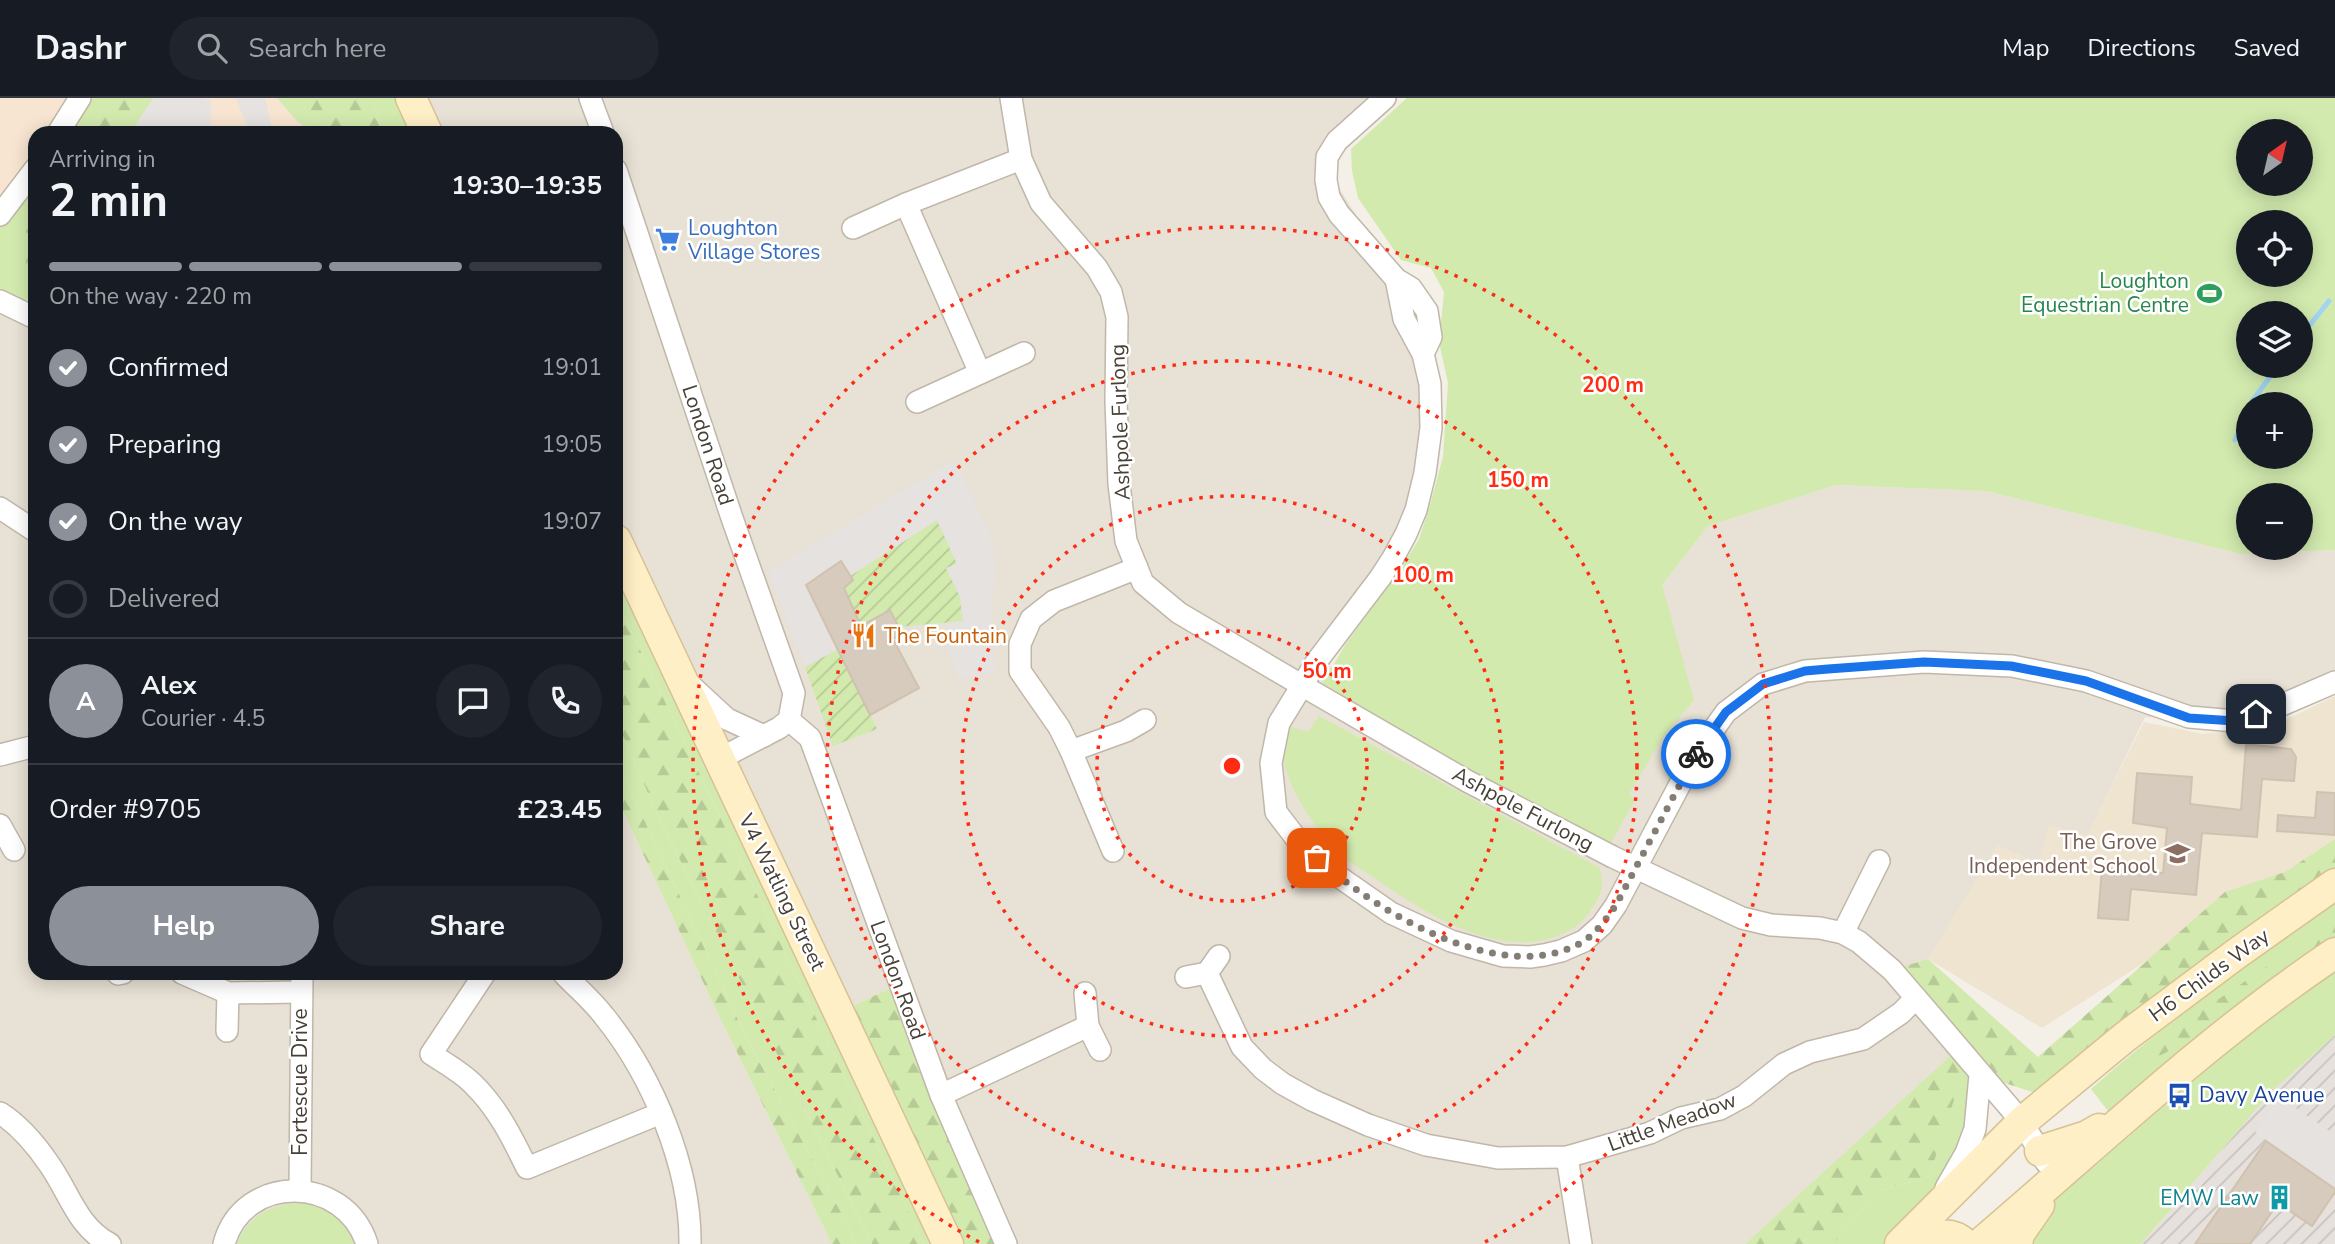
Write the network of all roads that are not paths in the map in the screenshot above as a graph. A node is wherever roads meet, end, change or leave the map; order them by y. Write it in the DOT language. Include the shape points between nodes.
graph roads {
  1 [pos="80,98"];
  2 [pos="411,98"];
  3 [pos="590,98"];
  4 [pos="1011,98"];
  5 [pos="1385,98"];
  6 [pos="62,126"];
  7 [pos="424,126"];
  8 [pos="600,126"];
  9 [pos="1021,159"];
  10 [pos="28,178"];
  11 [pos="623,191"];
  12 [pos="906,204"];
  13 [pos="0,215"];
  14 [pos="853,228"];
  15 [pos="0,301"];
  16 [pos="28,315"];
  17 [pos="1024,353"];
  18 [pos="980,373"];
  19 [pos="917,402"];
  20 [pos="0,508"];
  21 [pos="28,526"];
  22 [pos="623,555"];
  23 [pos="1136,568"];
  24 [pos="681,677"];
  25 [pos="2335,682"];
  26 [pos="1303,686"];
  27 [pos="789,720"];
  28 [pos="1145,720"];
  29 [pos="764,736"];
  30 [pos="28,749"];
  31 [pos="1071,751"];
  32 [pos="0,755"];
  33 [pos="719,759"];
  34 [pos="0,825"];
  35 [pos="14,850"];
  36 [pos="1113,850"];
  37 [pos="1879,861"];
  38 [pos="1635,868"];
  39 [pos="2335,884"];
  40 [pos="1843,933"];
  41 [pos="2335,953"];
  42 [pos="1204,969"];
  43 [pos="198,980"];
  44 [pos="480,980"];
  45 [pos="570,980"];
  46 [pos="301,983"];
  47 [pos="228,993"];
  48 [pos="1085,993"];
  49 [pos="1916,998"];
  50 [pos="1088,1026"];
  51 [pos="227,1031"];
  52 [pos="1100,1049"];
  53 [pos="1980,1075"];
  54 [pos="941,1095"];
  55 [pos="0,1113"];
  56 [pos="661,1113"];
  57 [pos="2022,1122"];
  58 [pos="2090,1140"];
  59 [pos="2040,1151"];
  60 [pos="1567,1157"];
  61 [pos="2057,1178"];
  62 [pos="300,1190"];
  63 [pos="1930,1215"];
  64 [pos="110,1244"];
  65 [pos="224,1244"];
  66 [pos="367,1244"];
  67 [pos="690,1244"];
  68 [pos="948,1244"];
  69 [pos="1006,1244"];
  70 [pos="1581,1244"];
  71 [pos="1900,1244"];
  72 [pos="1917,1244"];
  73 [pos="1965,1244"];
  74 [pos="1980,1244"];
  75 [pos="2017,1244"];
  1 -- 6 [label="street"];
  2 -- 7 [label="street"];
  3 -- 8 [label="street"];
  4 -- 9 [label="street, Ashpole Furlong"];
  5 -- 26 [label="street" via="1337,141 1327,157 1326,180 1339,215 1396,279 1411,288 1427,311 1431,337 1423,354 1430,384 1431,428 1425,472 1406,534"];
  9 -- 12 [label="street"];
  9 -- 23 [label="street, Ashpole Furlong" via="1041,203 1097,268 1111,292 1117,317 1119,484 1126,541"];
  10 -- 13 [label="street"];
  11 -- 27 [label="street, London Road" via="794,694"];
  12 -- 14 [label="street"];
  12 -- 18 [label="street"];
  15 -- 16 [label="street"];
  17 -- 18 [label="street"];
  18 -- 19 [label="street"];
  20 -- 21 [label="street"];
  22 -- 24 [label="street, V4 Watling Street"];
  23 -- 26 [label="street, Ashpole Furlong" via="1143,583 1179,614"];
  23 -- 31 [label="street" via="1054,601 1031,619 1020,644 1020,671"];
  24 -- 29 [label="street" via="727,719"];
  24 -- 33 [label="street, V4 Watling Street"];
  25 -- 38 [label="street" via="2235,721 2189,718 2086,681 2011,666 1924,662 1805,671 1763,684 1726,712 1696,754"];
  26 -- 38 [label="street, Ashpole Furlong" via="1467,781"];
  26 -- 38 [label="street" via="1279,723 1271,763 1276,811 1298,842 1335,874 1401,919 1451,941 1503,956 1544,955 1584,941 1602,925"];
  27 -- 29 [label="street"];
  27 -- 54 [label="street, London Road" via="810,738"];
  28 -- 31 [label="street"];
  29 -- 33 [label="street"];
  30 -- 32 [label="street"];
  31 -- 36 [label="street"];
  33 -- 68 [label="street, V4 Watling Street"];
  34 -- 35 [label="street"];
  37 -- 40 [label="street"];
  38 -- 40 [label="street, Ashpole Furlong" via="1742,918"];
  39 -- 57 [label="street, H6 Childs Way" via="2125,1037"];
  40 -- 49 [label="street, Ashpole Furlong" via="1892,970"];
  41 -- 58 [label="street"];
  42 -- 60 [label="street, Little Meadow" via="1242,1047 1263,1069 1312,1100 1426,1145 1498,1158"];
  43 -- 47 [label="street"];
  44 -- 56 [label="street" via="431,1054 471,1082 492,1106 527,1168"];
  45 -- 56 [label="street" via="604,1015"];
  46 -- 47 [label="street"];
  46 -- 62 [label="street, Fortescue Drive"];
  47 -- 51 [label="street"];
  48 -- 50 [label="street"];
  49 -- 53 [label="street, Ashpole Furlong"];
  49 -- 60 [label="street, Little Meadow" via="1863,1039 1810,1052 1784,1064 1720,1109"];
  50 -- 52 [label="street"];
  50 -- 54 [label="street"];
  53 -- 57 [label="street, Ashpole Furlong"];
  53 -- 63 [label="street" via="1975,1129"];
  54 -- 69 [label="street, London Road"];
  55 -- 64 [label="street" via="13,1121 49,1164 72,1206 97,1237"];
  56 -- 67 [label="street" via="681,1171"];
  57 -- 59 [label="street, Ashpole Furlong"];
  57 -- 63 [label="street"];
  58 -- 59 [label="street"];
  58 -- 61 [label="street"];
  59 -- 61 [label="street, Ashpole Furlong"];
  60 -- 70 [label="street"];
  61 -- 74 [label="street"];
  61 -- 75 [label="street"];
  62 -- 65 [label="street" via="276,1192 254,1203 237,1219"];
  62 -- 66 [label="street" via="325,1196 347,1210 363,1230"];
  63 -- 71 [label="street"];
  72 -- 73 [label="street" via="1943,1235"];
}
